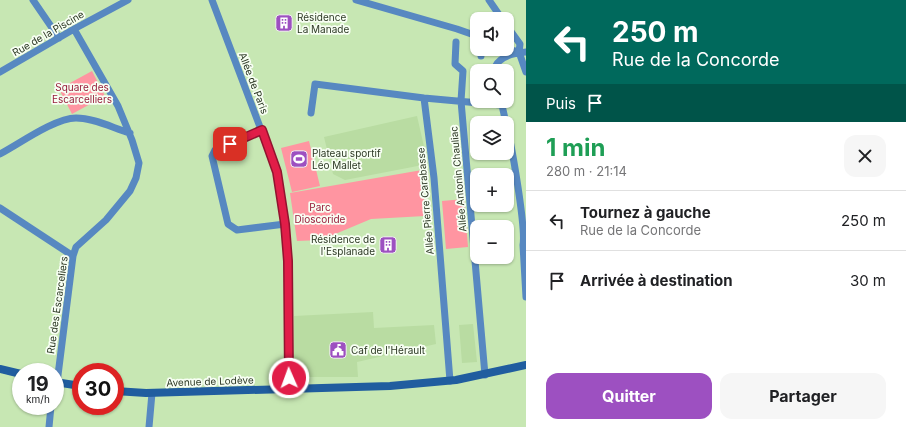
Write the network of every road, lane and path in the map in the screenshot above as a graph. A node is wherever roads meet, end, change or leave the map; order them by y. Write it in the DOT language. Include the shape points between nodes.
graph roads {
  1 [pos="33,0"];
  2 [pos="128,0"];
  3 [pos="212,0"];
  4 [pos="356,0"];
  5 [pos="488,0"];
  6 [pos="497,12"];
  7 [pos="74,29"];
  8 [pos="470,34"];
  9 [pos="514,36"];
  10 [pos="59,38"];
  11 [pos="456,42"];
  12 [pos="522,52"];
  13 [pos="497,64"];
  14 [pos="526,69"];
  15 [pos="0,72"];
  16 [pos="424,98"];
  17 [pos="461,102"];
  18 [pos="470,102"];
  19 [pos="311,113"];
  20 [pos="262,130"];
  21 [pos="130,134"];
  22 [pos="0,154"];
  23 [pos="514,155"];
  24 [pos="0,208"];
  25 [pos="285,224"];
  26 [pos="524,245"];
  27 [pos="73,256"];
  28 [pos="526,297"];
  29 [pos="59,363"];
  30 [pos="526,365"];
  31 [pos="0,369"];
  32 [pos="12,372"];
  33 [pos="485,375"];
  34 [pos="450,381"];
  35 [pos="290,389"];
  36 [pos="124,391"];
  37 [pos="152,393"];
  38 [pos="50,415"];
  39 [pos="49,427"];
  40 [pos="149,427"];
  1 -- 10 [label="street"];
  2 -- 7 [label="street, Rue de la Piscine"];
  3 -- 20 [label="street, Allée de Paris"];
  4 -- 8 [label="street"];
  5 -- 6 [label="street"];
  7 -- 10 [label="street, Rue de la Piscine"];
  7 -- 21 [label="street, Rue des Escarceliers" via="118,106"];
  9 -- 12 [label="street"];
  10 -- 15 [label="street, Rue de la Piscine"];
  11 -- 17 [label="street, Allée Antonin Chauliac" via="455,64 463,72"];
  12 -- 13 [label="street" via="507,56"];
  12 -- 14 [label="street"];
  16 -- 17 [label="street"];
  16 -- 19 [label="street" via="315,84"];
  16 -- 34 [label="street, Allée Pierre Carabasse" via="434,178"];
  17 -- 18 [label="street"];
  17 -- 33 [label="street, Allée Antonin Chauliac"];
  20 -- 25 [label="street, Allée de Paris" via="277,172"];
  20 -- 25 [label="street" via="215,150 212,156 228,224 237,230"];
  21 -- 22 [label="street" via="89,120 68,119 44,129"];
  21 -- 27 [label="street, Rue des Escarceliers" via="139,163 133,185 106,220 76,247"];
  23 -- 26 [label="street" via="523,210"];
  24 -- 27 [label="street"];
  25 -- 35 [label="street, Allée de Paris"];
  26 -- 28 [label="street"];
  27 -- 29 [label="street, Rue des Escarceliers"];
  30 -- 33 [label="street, Avenue de Lodève"];
  31 -- 32 [label="street"];
  33 -- 34 [label="street, Avenue de Lodève"];
  34 -- 35 [label="street, Avenue de Lodève"];
  35 -- 37 [label="street, Avenue de Lodève"];
  36 -- 37 [label="street, Avenue de Lodève"];
  37 -- 40 [label="street"];
  38 -- 39 [label="street"];
}
